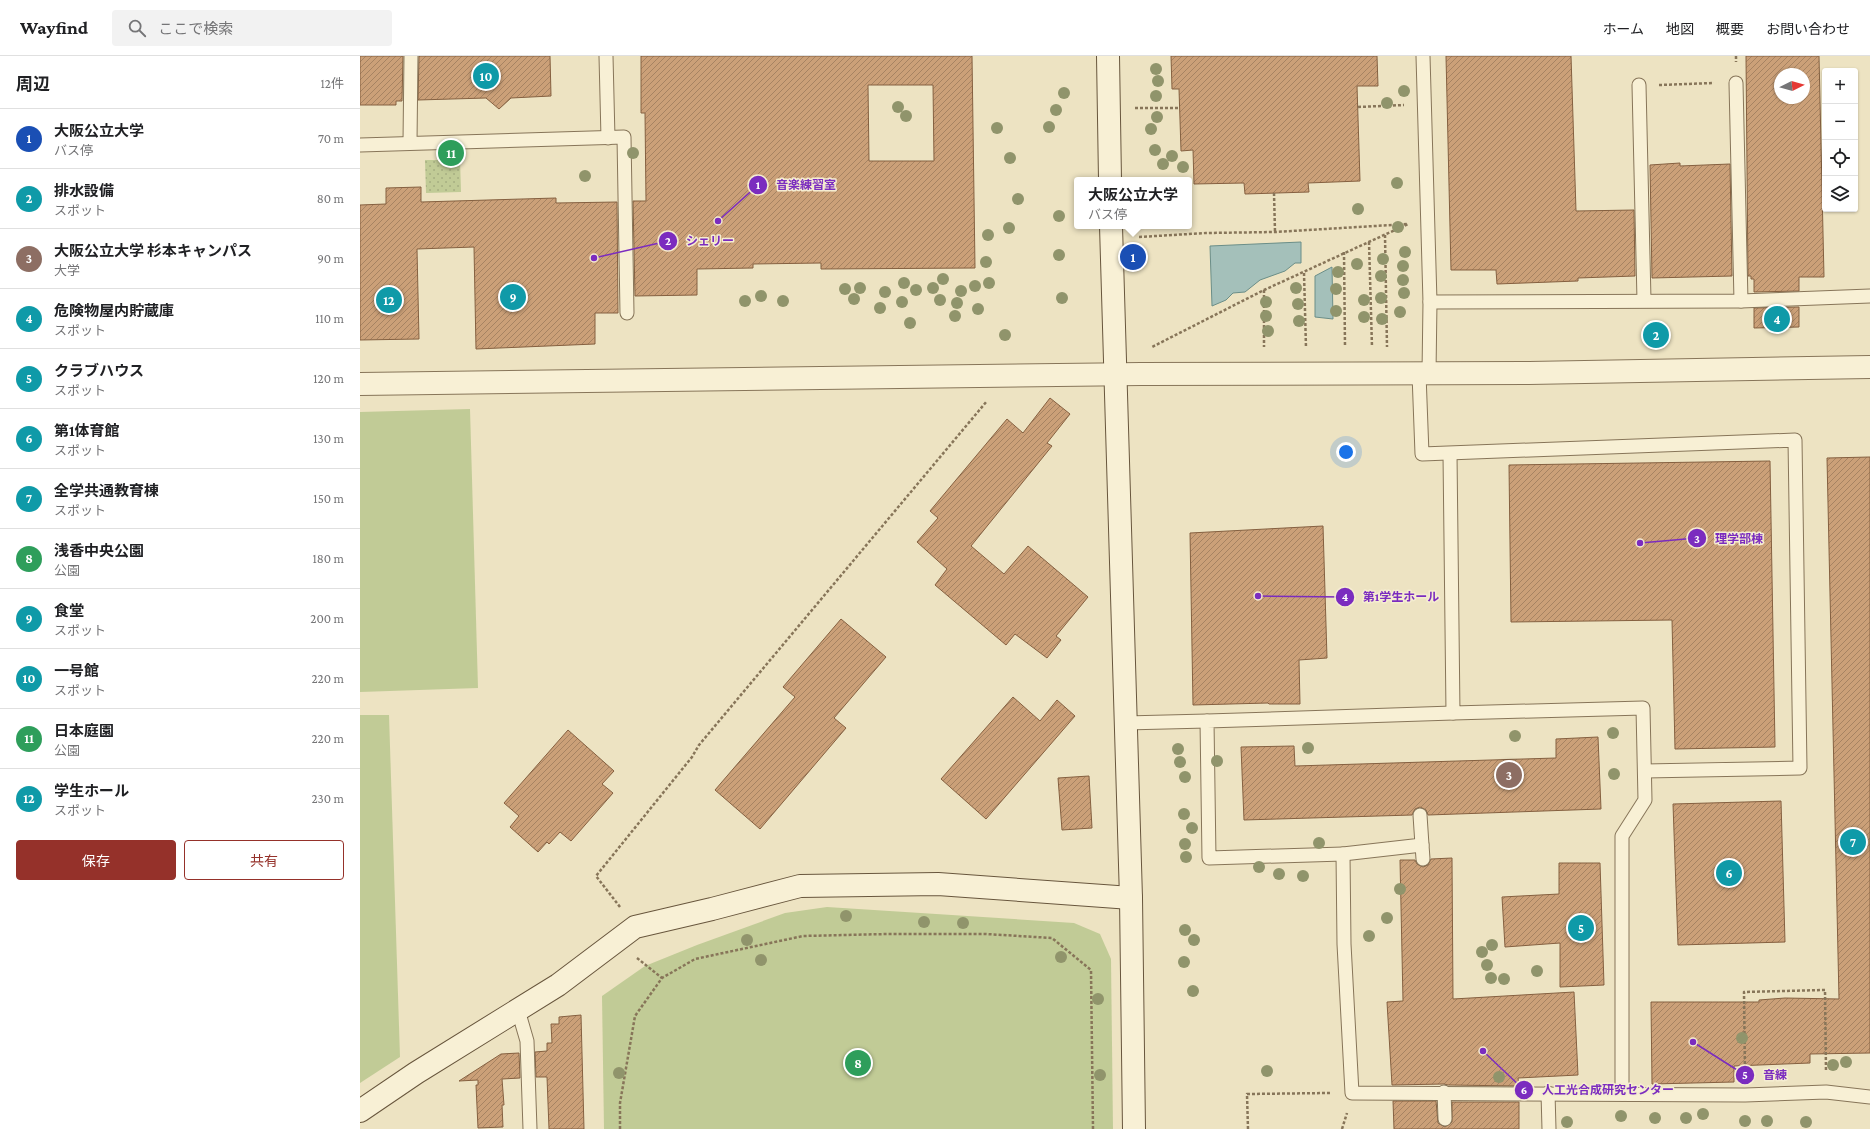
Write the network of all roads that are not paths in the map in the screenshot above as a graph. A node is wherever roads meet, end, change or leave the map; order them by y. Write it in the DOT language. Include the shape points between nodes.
graph roads {
  1 [pos="411,56"];
  2 [pos="606,56"];
  3 [pos="1108,56"];
  4 [pos="1423,56"];
  5 [pos="1736,83"];
  6 [pos="1639,85"];
  7 [pos="608,138"];
  8 [pos="410,142"];
  9 [pos="360,145"];
  10 [pos="1110,177"];
  11 [pos="1111,229"];
  12 [pos="1870,296"];
  13 [pos="1644,300"];
  14 [pos="1740,301"];
  15 [pos="1430,302"];
  16 [pos="627,313"];
  17 [pos="1870,367"];
  18 [pos="1424,374"];
  19 [pos="1115,375"];
  20 [pos="360,384"];
  21 [pos="1450,454"];
  22 [pos="1453,713"];
  23 [pos="1206,721"];
  24 [pos="1125,723"];
  25 [pos="1645,771"];
  26 [pos="1420,815"];
  27 [pos="1422,845"];
  28 [pos="1343,854"];
  29 [pos="1423,859"];
  30 [pos="1131,898"];
  31 [pos="518,1010"];
  32 [pos="1444,1092"];
  33 [pos="1548,1093"];
  34 [pos="1622,1094"];
  35 [pos="1870,1097"];
  36 [pos="360,1111"];
  37 [pos="1445,1119"];
  38 [pos="530,1129"];
  39 [pos="1134,1129"];
  40 [pos="1549,1129"];
  1 -- 8 [label="lane"];
  2 -- 7 [label="lane"];
  3 -- 10 [label="street"];
  4 -- 15 [label="lane"];
  5 -- 14 [label="lane"];
  6 -- 13 [label="lane"];
  7 -- 8 [label="lane"];
  7 -- 16 [label="lane" via="624,137"];
  8 -- 9 [label="lane"];
  11 -- 19 [label="street"];
  12 -- 14 [label="lane"];
  13 -- 14 [label="lane"];
  13 -- 15 [label="lane"];
  15 -- 18 [label="lane"];
  17 -- 18 [label="street"];
  18 -- 19 [label="street"];
  18 -- 21 [label="lane" via="1422,454"];
  19 -- 20 [label="street"];
  19 -- 24 [label="street"];
  21 -- 22 [label="lane"];
  21 -- 25 [label="lane" via="1795,440 1800,768"];
  22 -- 23 [label="lane"];
  22 -- 25 [label="lane" via="1643,708"];
  23 -- 24 [label="lane"];
  23 -- 28 [label="lane" via="1209,858"];
  24 -- 30 [label="street"];
  25 -- 34 [label="lane" via="1645,800 1622,836"];
  26 -- 27 [label="lane"];
  27 -- 28 [label="lane"];
  27 -- 29 [label="lane"];
  28 -- 32 [label="lane" via="1344,944 1352,1093"];
  30 -- 31 [label="street" via="938,884 800,886 635,927 558,985"];
  30 -- 39 [label="street"];
  31 -- 36 [label="street"];
  31 -- 38 [label="lane" via="527,1041"];
  32 -- 33 [label="lane"];
  32 -- 37 [label="lane"];
  33 -- 34 [label="lane"];
  33 -- 40 [label="lane"];
  34 -- 35 [label="lane" via="1745,1095 1826,1092"];
}
